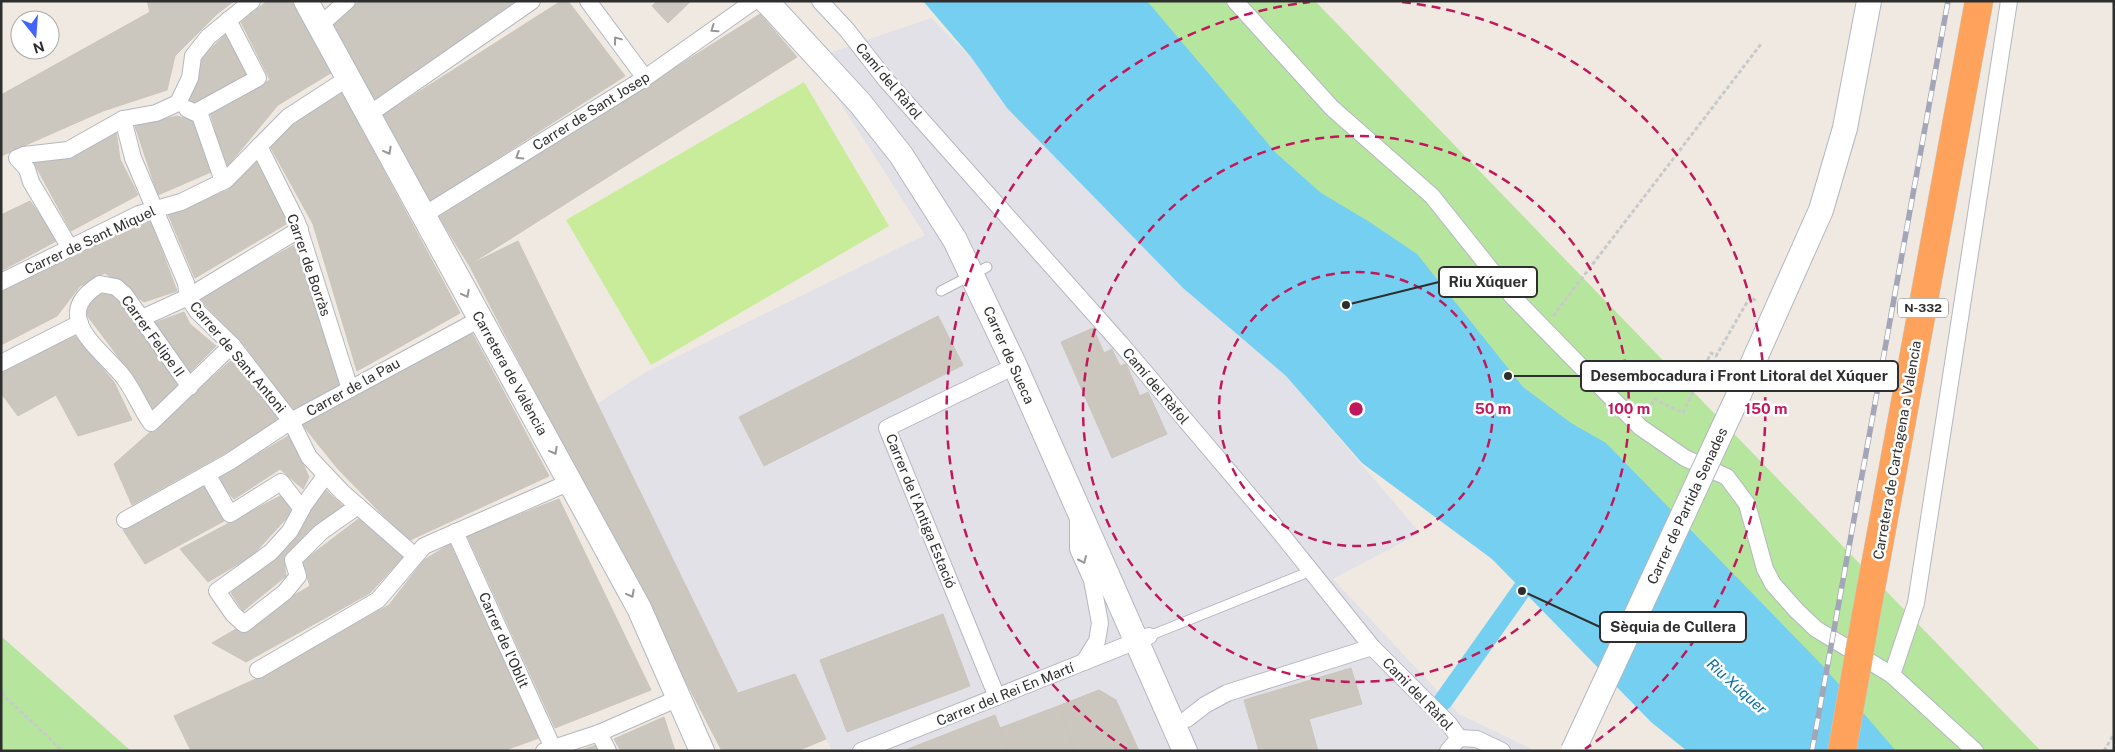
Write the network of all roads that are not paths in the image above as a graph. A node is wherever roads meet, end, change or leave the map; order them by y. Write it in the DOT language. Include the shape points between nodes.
graph roads {
  1 [pos="252,1"];
  2 [pos="306,1"];
  3 [pos="347,1"];
  4 [pos="532,1"];
  5 [pos="588,1"];
  6 [pos="754,1"];
  7 [pos="766,1"];
  8 [pos="789,1"];
  9 [pos="820,1"];
  10 [pos="1235,1"];
  11 [pos="1869,1"];
  12 [pos="1979,1"];
  13 [pos="2009,1"];
  14 [pos="228,20"];
  15 [pos="319,26"];
  16 [pos="348,78"];
  17 [pos="645,78"];
  18 [pos="175,104"];
  19 [pos="196,112"];
  20 [pos="368,115"];
  21 [pos="123,120"];
  22 [pos="259,146"];
  23 [pos="223,181"];
  24 [pos="154,209"];
  25 [pos="424,215"];
  26 [pos="300,229"];
  27 [pos="70,248"];
  28 [pos="979,270"];
  29 [pos="1,282"];
  30 [pos="941,290"];
  31 [pos="188,297"];
  32 [pos="142,318"];
  33 [pos="480,319"];
  34 [pos="80,322"];
  35 [pos="232,345"];
  36 [pos="1,363"];
  37 [pos="1015,366"];
  38 [pos="190,387"];
  39 [pos="350,389"];
  40 [pos="291,421"];
  41 [pos="207,474"];
  42 [pos="325,476"];
  43 [pos="570,482"];
  44 [pos="358,506"];
  45 [pos="302,509"];
  46 [pos="1078,512"];
  47 [pos="125,520"];
  48 [pos="455,532"];
  49 [pos="415,556"];
  50 [pos="1311,571"];
  51 [pos="1143,639"];
  52 [pos="1372,646"];
  53 [pos="1084,662"];
  54 [pos="258,670"];
  55 [pos="1892,675"];
  56 [pos="997,697"];
  57 [pos="679,698"];
  58 [pos="1187,719"];
  59 [pos="599,733"];
  60 [pos="1459,738"];
  61 [pos="549,749"];
  62 [pos="608,751"];
  63 [pos="702,751"];
  64 [pos="861,751"];
  65 [pos="1185,751"];
  66 [pos="1201,751"];
  67 [pos="1448,751"];
  68 [pos="1502,751"];
  69 [pos="1573,751"];
  70 [pos="1842,751"];
  71 [pos="1975,751"];
  1 -- 14 [label="street"];
  2 -- 15 [label="street, Carretera de València"];
  3 -- 15 [label="street"];
  4 -- 20 [label="street"];
  17 -- 5 [label="street, one-way"];
  6 -- 17 [label="street, Carrer de Sant Josep, one-way"];
  7 -- 28 [label="street, Carrer de Sueca" via="860,103 901,155"];
  8 -- 28 [label="street, Carrer de Sueca" via="911,144 959,216"];
  9 -- 50 [label="street, Camí del Ràfol" via="886,80 1121,344"];
  10 -- 55 [label="street" via="1332,108 1432,196 1506,289 1640,427 1685,458 1727,477 1747,504 1760,555 1773,584 1816,629"];
  11 -- 69 [label="street, Carrer de Partida Senades, bridge" via="1845,128 1821,210 1740,394"];
  12 -- 70 [label="highway, Carretera de Cartagena a Valencia / N-332, bridge"];
  13 -- 55 [label="street" via="1916,603"];
  14 -- 18 [label="street" via="193,56 190,78"];
  14 -- 19 [label="street" via="258,78"];
  15 -- 16 [label="street, Carretera de València"];
  16 -- 20 [label="street, Carretera de València"];
  16 -- 22 [label="street, Carrer de Sant Miquel" via="288,117"];
  17 -- 25 [label="street, Carrer de Sant Josep, one-way"];
  18 -- 19 [label="street"];
  18 -- 21 [label="street" via="156,113"];
  19 -- 23 [label="street" via="200,115"];
  20 -- 25 [label="street, Carretera de València, one-way"];
  21 -- 24 [label="street, Carrer de Sant Antoni" via="132,158"];
  21 -- 27 [label="street" via="68,150 17,158 27,169 31,182"];
  22 -- 23 [label="street, Carrer de Sant Miquel"];
  22 -- 26 [label="street, Carrer de Borràs"];
  23 -- 24 [label="street, Carrer de Sant Miquel" via="181,202"];
  24 -- 27 [label="street, Carrer de Sant Miquel"];
  24 -- 31 [label="street, Carrer de Sant Antoni" via="186,283"];
  25 -- 33 [label="street, Carretera de València, one-way"];
  26 -- 31 [label="street"];
  26 -- 39 [label="street, Carrer de Borràs"];
  27 -- 29 [label="street, Carrer de Sant Miquel"];
  28 -- 30 [label="lane"];
  28 -- 37 [label="street, Carrer de Sueca"];
  28 -- 51 [label="street, Carrer de Sueca"];
  31 -- 32 [label="street"];
  31 -- 35 [label="street, Carrer de Sant Antoni" via="197,311"];
  32 -- 34 [label="street, Carrer Felipe II" via="116,287 100,284 78,302"];
  32 -- 38 [label="street, Carrer Felipe II"];
  33 -- 39 [label="street, Carrer de la Pau"];
  33 -- 43 [label="street, Carretera de València, one-way"];
  34 -- 36 [label="street"];
  34 -- 38 [label="street" via="91,345 122,375 151,423"];
  35 -- 38 [label="street"];
  35 -- 40 [label="street, Carrer de Sant Antoni"];
  37 -- 46 [label="street, Carrer de Sueca"];
  37 -- 56 [label="street, Carrer de l'Antiga Estació" via="887,428"];
  39 -- 40 [label="street, Carrer de la Pau"];
  40 -- 41 [label="street, Carrer de la Pau"];
  40 -- 42 [label="street, Carrer de Sant Antoni" via="309,457"];
  41 -- 45 [label="street" via="230,514 281,482"];
  41 -- 47 [label="street, Carrer de la Pau"];
  42 -- 44 [label="street, Carrer de Sant Antoni"];
  42 -- 45 [label="street"];
  43 -- 48 [label="street"];
  43 -- 57 [label="street, Carretera de València, one-way" via="639,608"];
  44 -- 45 [label="street" via="321,532 300,552 293,560 298,576 285,592 244,624 217,591 271,552 290,531"];
  44 -- 49 [label="street, Carrer de Sant Antoni"];
  46 -- 51 [label="street, Carrer de Sueca"];
  46 -- 53 [label="street, one-way" via="1078,549 1092,580 1100,623 1097,641"];
  48 -- 49 [label="street" via="424,546"];
  48 -- 61 [label="street, Carrer de l'Oblit"];
  49 -- 54 [label="street" via="378,600"];
  50 -- 51 [label="lane"];
  50 -- 52 [label="street, Camí del Ràfol"];
  51 -- 53 [label="street, Carrer del Rei En Martí"];
  51 -- 58 [label="street, Carrer de Sueca"];
  51 -- 65 [label="street, Carrer de Sueca"];
  52 -- 58 [label="street" via="1227,693"];
  52 -- 60 [label="street, Camí del Ràfol"];
  53 -- 56 [label="street, Carrer del Rei En Martí"];
  55 -- 71 [label="street"];
  56 -- 64 [label="street, Carrer del Rei En Martí"];
  57 -- 59 [label="street"];
  57 -- 63 [label="street, Carretera de València"];
  58 -- 66 [label="street, Carrer de Sueca"];
  59 -- 61 [label="street"];
  59 -- 62 [label="street"];
  60 -- 67 [label="street"];
  60 -- 68 [label="street, Camí del Ràfol" via="1477,739"];
}
